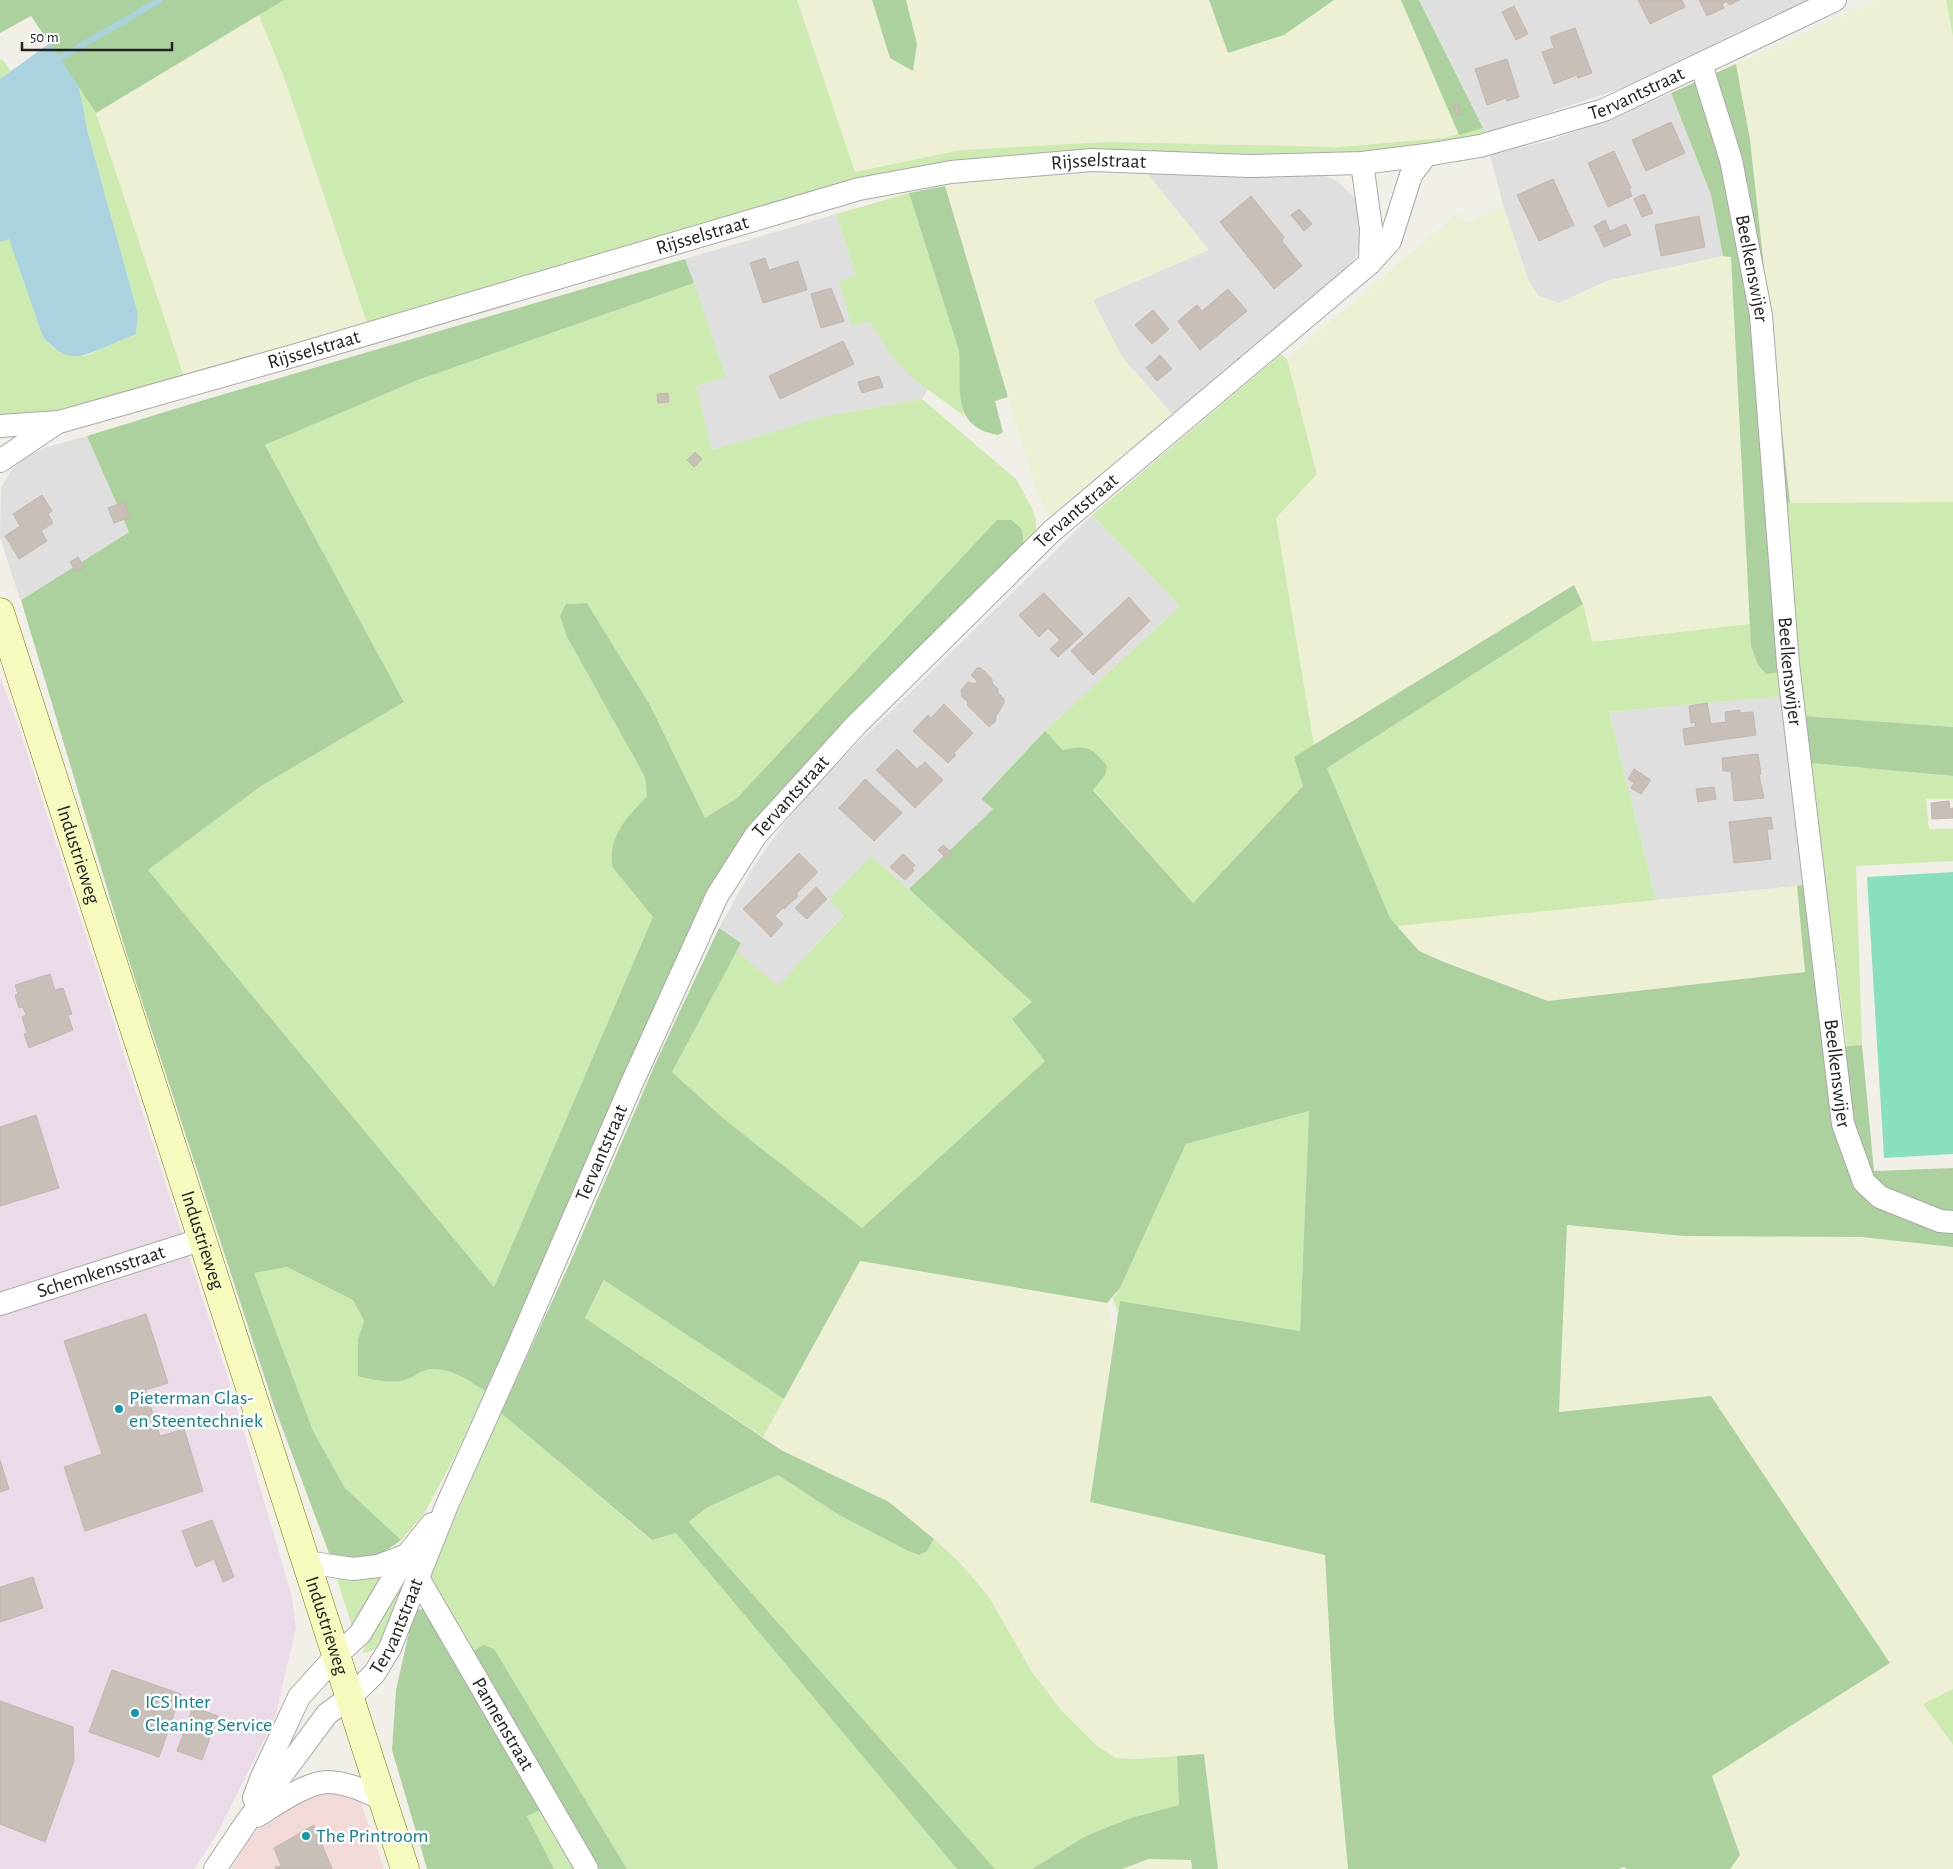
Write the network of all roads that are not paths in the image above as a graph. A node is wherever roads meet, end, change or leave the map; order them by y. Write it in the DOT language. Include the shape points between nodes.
graph roads {
  1 [pos="1831,1"];
  2 [pos="1701,64"];
  3 [pos="1426,155"];
  4 [pos="1362,163"];
  5 [pos="1370,263"];
  6 [pos="59,422"];
  7 [pos="0,426"];
  8 [pos="0,461"];
  9 [pos="0,612"];
  10 [pos="1953,1222"];
  11 [pos="202,1239"];
  12 [pos="0,1304"];
  13 [pos="447,1505"];
  14 [pos="407,1555"];
  15 [pos="306,1562"];
  16 [pos="418,1578"];
  17 [pos="337,1655"];
  18 [pos="350,1697"];
  19 [pos="382,1799"];
  20 [pos="246,1823"];
  21 [pos="215,1869"];
  22 [pos="405,1869"];
  23 [pos="587,1869"];
  1 -- 2 [label="street, Tervantstraat"];
  2 -- 3 [label="street, Tervantstraat" via="1604,110 1480,146"];
  2 -- 10 [label="street, Beelkenswijer" via="1731,160 1761,315 1788,664 1843,1124 1864,1182 1880,1197 1940,1222"];
  3 -- 4 [label="street, Tervantstraat"];
  3 -- 5 [label="street, Tervantstraat" via="1411,175 1390,240"];
  4 -- 5 [label="street" via="1371,228"];
  4 -- 6 [label="street, Rijsselstraat" via="1248,166 1092,160 951,172 859,189"];
  5 -- 13 [label="street, Tervantstraat" via="1052,531 857,724 756,835 717,896"];
  6 -- 7 [label="street, Rijsselstraat"];
  6 -- 8 [label="street, Rijsselstraat"];
  9 -- 11 [label="main road, Industrieweg"];
  11 -- 12 [label="street, Schemkensstraat"];
  11 -- 15 [label="main road, Industrieweg"];
  13 -- 14 [label="street, Tervantstraat"];
  13 -- 16 [label="street, Tervantstraat"];
  14 -- 15 [label="street, Tervantstraat" via="378,1566 353,1569"];
  14 -- 17 [label="street, Tervantstraat" via="360,1634"];
  15 -- 17 [label="main road, Industrieweg"];
  16 -- 18 [label="street, Tervantstraat" via="390,1648 374,1674"];
  16 -- 23 [label="street, Pannenstraat"];
  17 -- 18 [label="main road, Industrieweg"];
  17 -- 20 [label="street, Tervantstraat" via="299,1697 261,1779"];
  18 -- 19 [label="main road, Industrieweg"];
  18 -- 20 [label="street, Tervantstraat" via="326,1714"];
  19 -- 20 [label="street, Tervantstraat" via="354,1787 326,1782 297,1791"];
  19 -- 22 [label="main road, Industrieweg"];
  20 -- 21 [label="street, Tervantstraat"];
}
